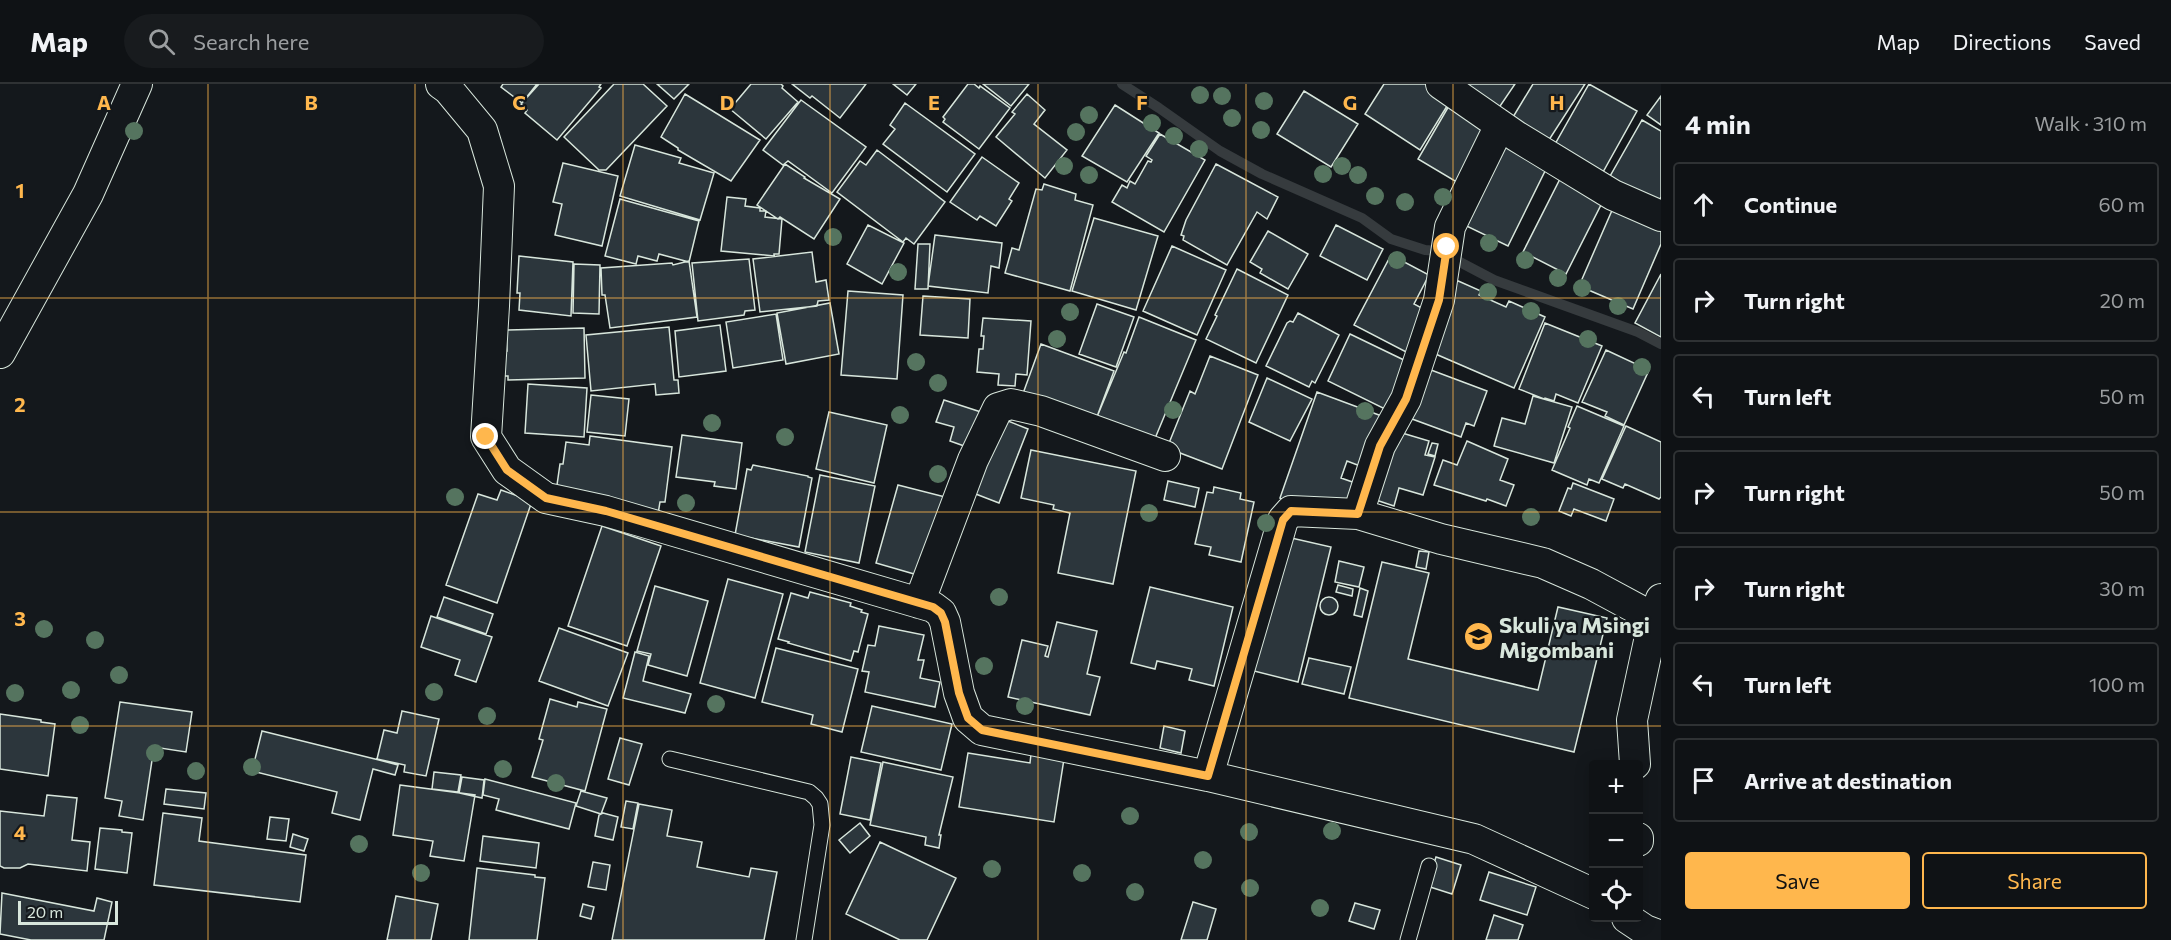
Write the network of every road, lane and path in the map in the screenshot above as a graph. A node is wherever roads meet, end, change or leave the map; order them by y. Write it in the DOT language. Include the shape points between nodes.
graph roads {
  1 [pos="137,84"];
  2 [pos="441,84"];
  3 [pos="1441,84"];
  4 [pos="1500,125"];
  5 [pos="1661,216"];
  6 [pos="0,352"];
  7 [pos="1165,456"];
  8 [pos="1358,514"];
  9 [pos="919,603"];
  10 [pos="1658,609"];
  11 [pos="670,759"];
  12 [pos="1635,760"];
  13 [pos="1208,776"];
  14 [pos="1429,866"];
  15 [pos="1589,892"];
  16 [pos="1634,922"];
  17 [pos="1661,936"];
  18 [pos="804,940"];
  19 [pos="1408,940"];
  1 -- 6 [label="street" via="88,194"];
  2 -- 9 [label="street" via="482,130 499,186 486,437 507,470 546,498 606,511"];
  3 -- 4 [label="street"];
  4 -- 5 [label="street" via="1613,195"];
  4 -- 8 [label="street" via="1450,227 1439,300 1406,399 1380,446"];
  7 -- 9 [label="street" via="1041,411 1011,404 998,408 973,460"];
  8 -- 10 [label="street" via="1543,563"];
  8 -- 13 [label="street" via="1291,511 1283,520"];
  9 -- 13 [label="street" via="941,613 959,693 968,718 982,730"];
  10 -- 12 [label="street" via="1632,720"];
  11 -- 18 [label="lane" via="809,792 816,798 822,825"];
  13 -- 15 [label="street" via="1474,839"];
  14 -- 19 [label="lane"];
  16 -- 17 [label="street"];
}
